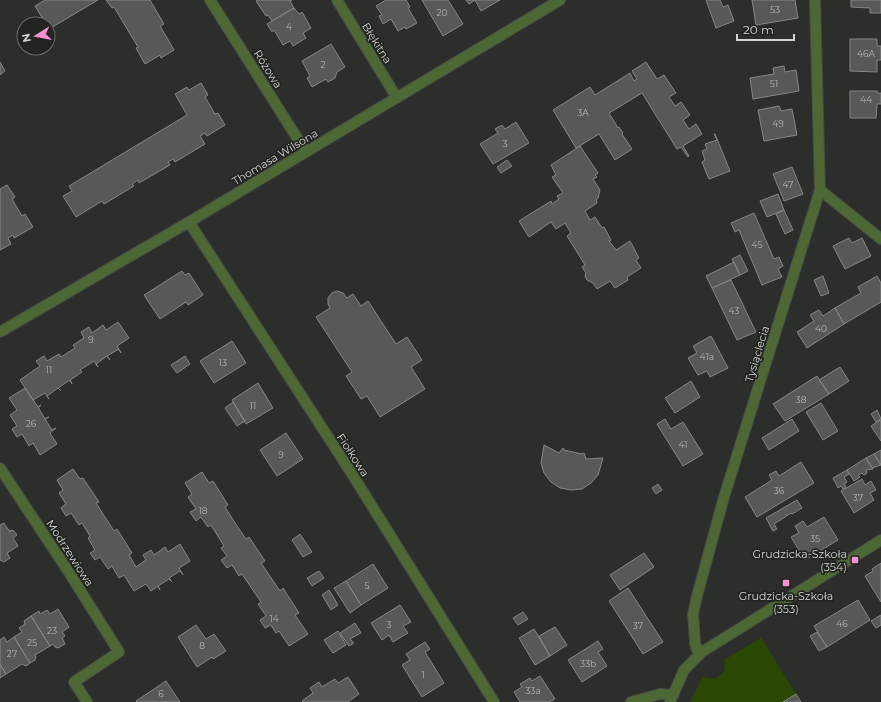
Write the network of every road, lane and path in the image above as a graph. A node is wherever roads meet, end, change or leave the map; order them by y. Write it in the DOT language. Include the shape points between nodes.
graph roads {
  1 [pos="210,0"];
  2 [pos="337,0"];
  3 [pos="560,0"];
  4 [pos="815,0"];
  5 [pos="397,98"];
  6 [pos="306,152"];
  7 [pos="820,190"];
  8 [pos="189,222"];
  9 [pos="881,239"];
  10 [pos="0,332"];
  11 [pos="0,468"];
  12 [pos="881,540"];
  13 [pos="699,655"];
  14 [pos="672,698"];
  15 [pos="87,702"];
  16 [pos="494,702"];
  17 [pos="631,702"];
  1 -- 6 [label="street, Różowa"];
  2 -- 5 [label="street, Błękitna"];
  3 -- 5 [label="street, Thomasa Wilsona"];
  4 -- 7 [label="street, Tysiąclecia"];
  5 -- 6 [label="street, Thomasa Wilsona"];
  6 -- 8 [label="street, Thomasa Wilsona"];
  7 -- 9 [label="street"];
  7 -- 13 [label="street, Tysiąclecia" via="724,497 697,596 693,614 695,643"];
  8 -- 10 [label="street, Thomasa Wilsona"];
  8 -- 16 [label="street, Fiołkowa" via="352,474"];
  11 -- 15 [label="street, Modrzewiowa" via="119,652 74,682"];
  12 -- 13 [label="street"];
  13 -- 14 [label="street" via="684,670"];
  14 -- 17 [label="street" via="660,694"];
}
